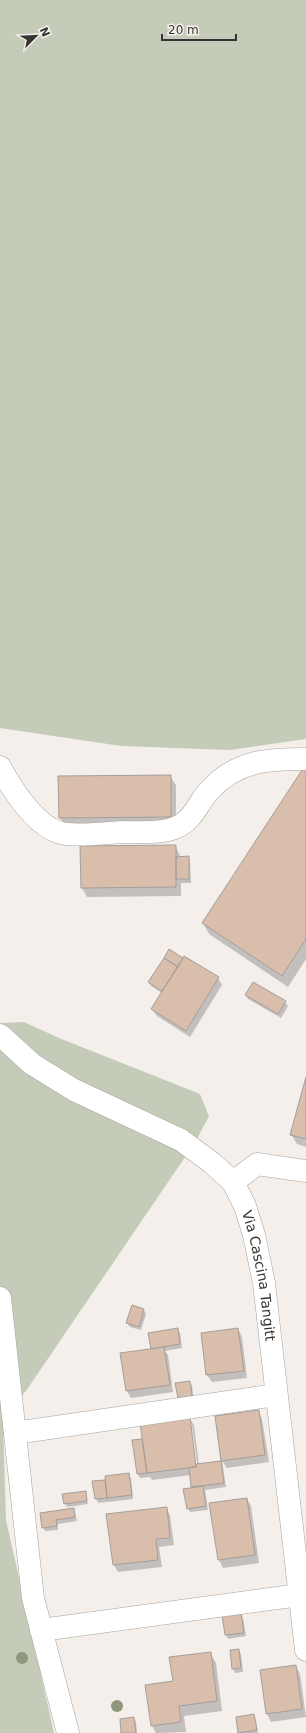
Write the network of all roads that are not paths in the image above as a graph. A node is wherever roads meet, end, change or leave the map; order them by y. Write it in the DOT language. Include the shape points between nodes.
graph roads {
  1 [pos="306,759"];
  2 [pos="0,767"];
  3 [pos="0,1035"];
  4 [pos="306,1170"];
  5 [pos="233,1182"];
  6 [pos="0,1298"];
  7 [pos="276,1394"];
  8 [pos="15,1433"];
  9 [pos="300,1595"];
  10 [pos="41,1630"];
  11 [pos="305,1639"];
  12 [pos="68,1733"];
  1 -- 2 [label="street" via="272,759 250,764 226,776 209,791 190,818 177,827 155,832 64,834 44,826 23,803"];
  3 -- 5 [label="street, Via Cascina Tangitt" via="32,1064 74,1090 182,1140"];
  4 -- 5 [label="street" via="257,1164"];
  5 -- 7 [label="street, Via Cascina Tangitt" via="250,1221 261,1264"];
  6 -- 8 [label="street"];
  7 -- 8 [label="street"];
  7 -- 9 [label="street, Via Cascina Tangitt"];
  8 -- 10 [label="street" via="33,1598"];
  9 -- 10 [label="street"];
  9 -- 11 [label="street, Via Cascina Tangitt"];
  10 -- 12 [label="street"];
}
